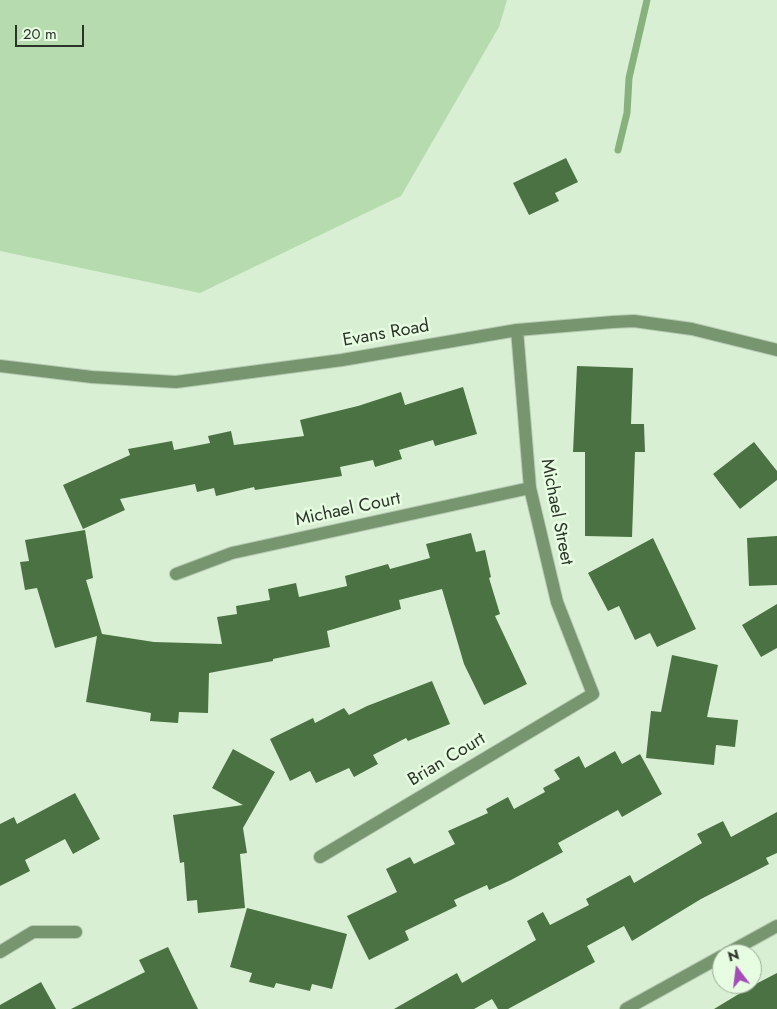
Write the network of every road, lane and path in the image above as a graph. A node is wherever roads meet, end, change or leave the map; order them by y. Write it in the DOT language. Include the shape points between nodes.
graph roads {
  1 [pos="517,330"];
  2 [pos="777,350"];
  3 [pos="0,366"];
  4 [pos="530,488"];
  5 [pos="176,574"];
  6 [pos="593,694"];
  7 [pos="320,857"];
  8 [pos="777,926"];
  9 [pos="76,932"];
  10 [pos="744,944"];
  11 [pos="0,952"];
  12 [pos="712,962"];
  13 [pos="626,1009"];
  1 -- 2 [label="street, Evans Road" via="634,321 692,329"];
  1 -- 3 [label="street, Evans Road" via="342,360 176,382 92,377"];
  1 -- 4 [label="street, Michael Street"];
  4 -- 5 [label="street, Michael Court" via="232,552"];
  4 -- 6 [label="street, Michael Street" via="557,602"];
  6 -- 7 [label="street, Brian Court"];
  8 -- 10 [label="street"];
  9 -- 11 [label="street" via="33,932"];
  12 -- 13 [label="street"];
}
